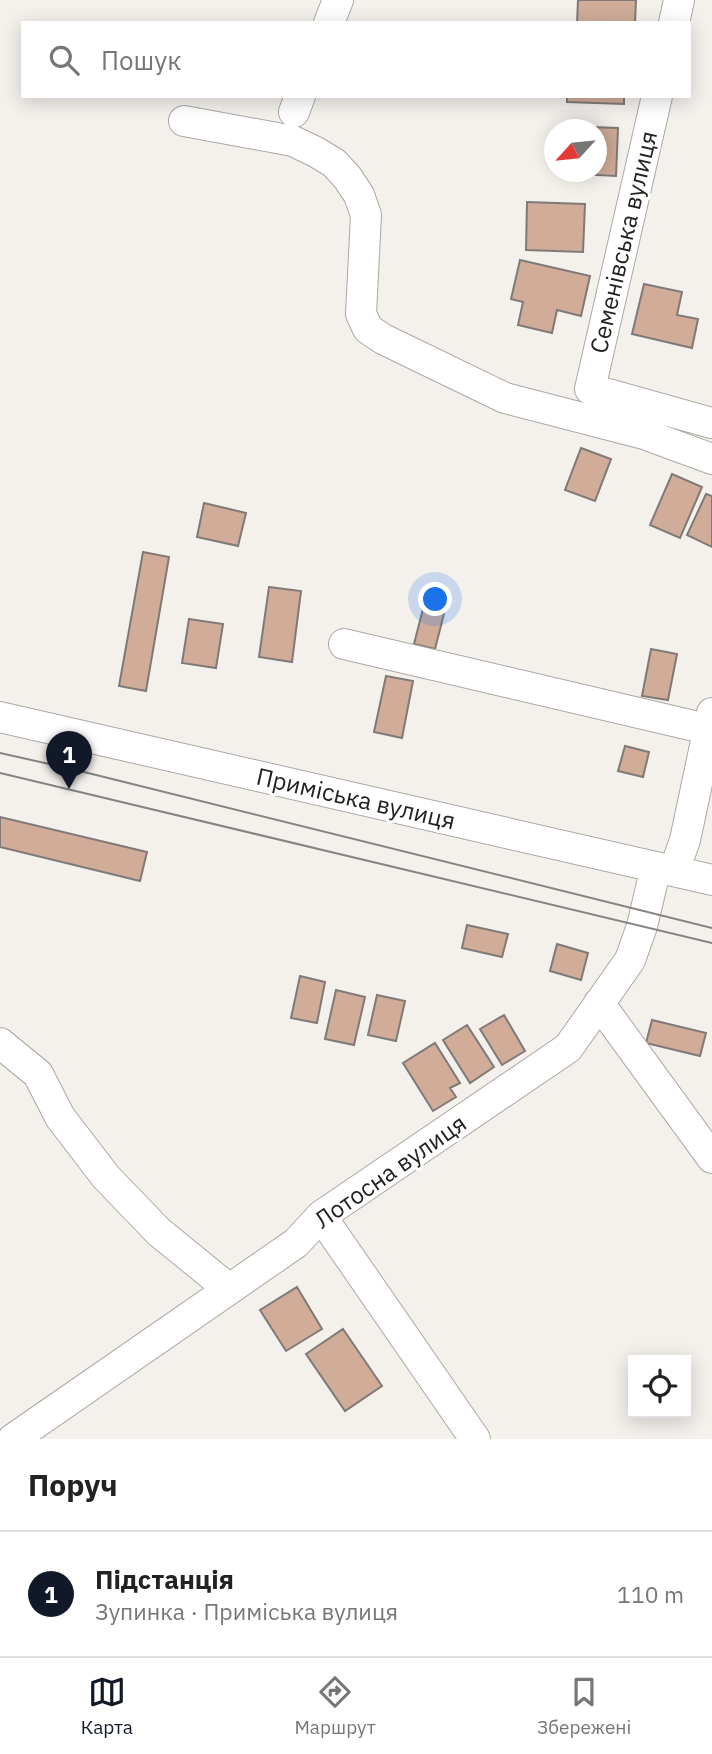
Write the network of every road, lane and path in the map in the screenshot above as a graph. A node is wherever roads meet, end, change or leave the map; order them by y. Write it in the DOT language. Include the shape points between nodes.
graph roads {
  1 [pos="338,0"];
  2 [pos="679,0"];
  3 [pos="330,21"];
  4 [pos="674,21"];
  5 [pos="657,98"];
  6 [pos="184,121"];
  7 [pos="712,423"];
  8 [pos="712,459"];
  9 [pos="344,644"];
  10 [pos="0,717"];
  11 [pos="709,721"];
  12 [pos="665,869"];
  13 [pos="712,880"];
  14 [pos="599,1003"];
  15 [pos="0,1043"];
  16 [pos="712,1158"];
  17 [pos="321,1216"];
  18 [pos="229,1289"];
  19 [pos="13,1439"];
  20 [pos="475,1439"];
  1 -- 3 [label="street"];
  2 -- 4 [label="street"];
  5 -- 7 [label="street, Семенівська вулиця" via="590,388"];
  6 -- 8 [label="street" via="293,141 334,163 348,177 366,215 361,314 368,329 383,339 505,398 644,434"];
  9 -- 11 [label="street"];
  10 -- 12 [label="street, Приміська вулиця"];
  11 -- 12 [label="street, Лотосна вулиця" via="685,839"];
  12 -- 13 [label="street, Приміська вулиця"];
  12 -- 14 [label="street, Лотосна вулиця" via="630,961"];
  14 -- 16 [label="street"];
  14 -- 17 [label="street, Лотосна вулиця" via="568,1048"];
  15 -- 18 [label="street" via="38,1074 60,1117 106,1177 159,1232"];
  17 -- 18 [label="street, Лотосна вулиця" via="296,1243"];
  17 -- 20 [label="street"];
  18 -- 19 [label="street, Лотосна вулиця"];
}
